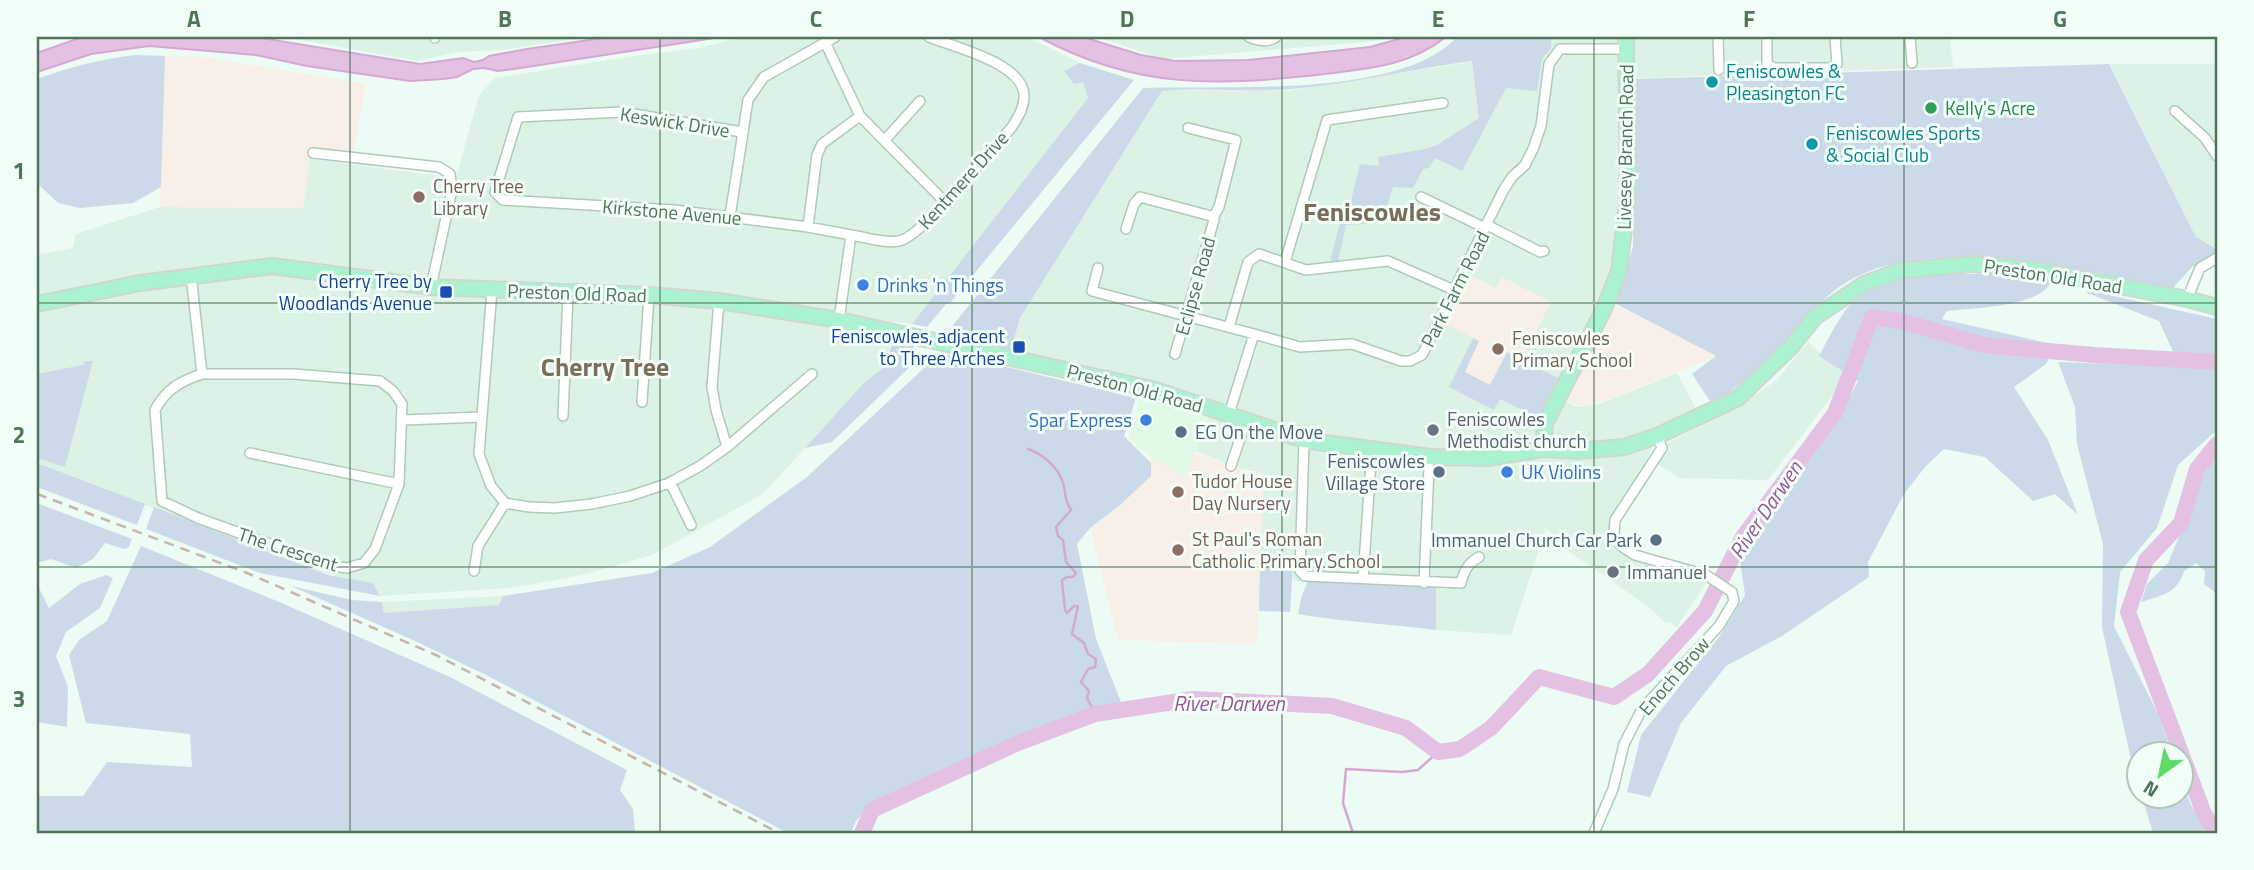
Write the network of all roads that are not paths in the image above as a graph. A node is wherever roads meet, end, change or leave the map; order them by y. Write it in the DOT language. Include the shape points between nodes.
graph roads {
  1 [pos="835,37"];
  2 [pos="929,37"];
  3 [pos="1250,37"];
  4 [pos="1276,37"];
  5 [pos="1718,37"];
  6 [pos="1767,37"];
  7 [pos="1835,37"];
  8 [pos="1910,37"];
  9 [pos="825,42"];
  10 [pos="1626,43"];
  11 [pos="1913,63"];
  12 [pos="1719,70"];
  13 [pos="920,101"];
  14 [pos="1443,103"];
  15 [pos="2175,111"];
  16 [pos="860,116"];
  17 [pos="1188,128"];
  18 [pos="742,132"];
  19 [pos="885,141"];
  20 [pos="313,153"];
  21 [pos="2217,156"];
  22 [pos="495,192"];
  23 [pos="1421,197"];
  24 [pos="945,202"];
  25 [pos="730,216"];
  26 [pos="1213,218"];
  27 [pos="808,227"];
  28 [pos="1486,227"];
  29 [pos="1126,229"];
  30 [pos="851,235"];
  31 [pos="1544,251"];
  32 [pos="2217,258"];
  33 [pos="1285,262"];
  34 [pos="1098,268"];
  35 [pos="191,275"];
  36 [pos="432,287"];
  37 [pos="492,290"];
  38 [pos="1454,290"];
  39 [pos="568,293"];
  40 [pos="649,295"];
  41 [pos="2187,299"];
  42 [pos="719,301"];
  43 [pos="37,304"];
  44 [pos="2217,307"];
  45 [pos="1186,317"];
  46 [pos="839,320"];
  47 [pos="1229,327"];
  48 [pos="1254,334"];
  49 [pos="1175,354"];
  50 [pos="202,374"];
  51 [pos="812,374"];
  52 [pos="642,402"];
  53 [pos="1229,414"];
  54 [pos="564,416"];
  55 [pos="482,417"];
  56 [pos="1246,420"];
  57 [pos="403,421"];
  58 [pos="1657,436"];
  59 [pos="1304,440"];
  60 [pos="727,447"];
  61 [pos="1372,449"];
  62 [pos="1543,449"];
  63 [pos="250,453"];
  64 [pos="1231,466"];
  65 [pos="1429,467"];
  66 [pos="670,482"];
  67 [pos="399,484"];
  68 [pos="505,503"];
  69 [pos="691,525"];
  70 [pos="1479,556"];
  71 [pos="474,571"];
  72 [pos="1363,579"];
  73 [pos="1424,583"];
  74 [pos="1594,833"];
  1 -- 9 [label="street"];
  2 -- 24 [label="street, Kentmere Drive" via="999,64 1017,76 1025,95 1012,127"];
  3 -- 4 [label="street" via="1270,41"];
  5 -- 12 [label="street"];
  6 -- 7 [label="street" via="1767,64 1774,68 1830,68 1837,64"];
  8 -- 11 [label="street"];
  9 -- 16 [label="street"];
  9 -- 18 [label="street" via="764,77 748,100"];
  10 -- 28 [label="street, Park Farm Road" via="1560,49 1549,65 1541,126 1533,149 1503,191"];
  10 -- 62 [label="main road, Livesey Branch Road" via="1628,195 1619,271 1545,423"];
  13 -- 19 [label="street"];
  14 -- 33 [label="street" via="1327,120"];
  15 -- 21 [label="street" via="2205,138"];
  16 -- 19 [label="street"];
  16 -- 27 [label="street" via="822,144"];
  17 -- 26 [label="street, Eclipse Road" via="1236,140"];
  18 -- 22 [label="street, Keswick Drive" via="622,112 518,117"];
  18 -- 25 [label="street"];
  19 -- 24 [label="street"];
  20 -- 36 [label="street" via="439,167 450,174 452,190"];
  22 -- 25 [label="street, Kirkstone Avenue" via="503,200"];
  23 -- 28 [label="street"];
  24 -- 30 [label="street, Kentmere Drive" via="910,238 897,242"];
  25 -- 27 [label="street, Kirkstone Avenue"];
  26 -- 29 [label="street, Eclipse Road" via="1140,197"];
  26 -- 45 [label="street, Eclipse Road"];
  27 -- 30 [label="street, Kirkstone Avenue"];
  28 -- 31 [label="street"];
  28 -- 38 [label="street, Park Farm Road"];
  30 -- 46 [label="street"];
  32 -- 41 [label="street" via="2200,268"];
  33 -- 38 [label="street" via="1306,270 1388,261"];
  33 -- 47 [label="street" via="1259,254 1248,262"];
  34 -- 45 [label="street, Park Farm Road" via="1092,291"];
  35 -- 36 [label="main road, Preston Old Road" via="272,266"];
  35 -- 43 [label="main road, Preston Old Road"];
  35 -- 50 [label="street"];
  36 -- 37 [label="main road, Preston Old Road"];
  37 -- 39 [label="main road, Preston Old Road"];
  37 -- 55 [label="street"];
  38 -- 48 [label="street, Park Farm Road" via="1422,355 1410,361 1352,344 1300,347"];
  39 -- 40 [label="main road, Preston Old Road"];
  39 -- 54 [label="street"];
  40 -- 42 [label="main road, Preston Old Road"];
  40 -- 52 [label="street"];
  41 -- 44 [label="main road, Preston Old Road"];
  41 -- 58 [label="main road, Preston Old Road" via="2035,270 1973,264 1902,270 1864,284 1815,317 1785,354 1738,398"];
  42 -- 46 [label="main road, Preston Old Road"];
  42 -- 60 [label="street" via="712,387"];
  45 -- 47 [label="street, Park Farm Road"];
  45 -- 49 [label="street, Eclipse Road"];
  46 -- 53 [label="main road, Preston Old Road" via="1156,390"];
  47 -- 48 [label="street, Park Farm Road"];
  48 -- 53 [label="street"];
  50 -- 57 [label="street, The Crescent" via="294,374 380,382 402,404"];
  50 -- 67 [label="street, The Crescent" via="174,386 155,410 162,500 198,518 327,565 347,568 364,563 374,549"];
  51 -- 60 [label="street"];
  53 -- 56 [label="main road, Preston Old Road"];
  55 -- 57 [label="street"];
  55 -- 68 [label="street" via="479,454 491,486"];
  56 -- 59 [label="main road, Preston Old Road"];
  56 -- 64 [label="street"];
  57 -- 67 [label="street, The Crescent"];
  58 -- 62 [label="main road, Preston Old Road" via="1624,447"];
  58 -- 74 [label="street, Enoch Brow" via="1662,448 1615,520 1614,535 1635,555 1706,575 1733,596 1719,626 1642,709 1624,744 1613,789"];
  59 -- 61 [label="main road, Preston Old Road"];
  59 -- 72 [label="street" via="1300,572"];
  60 -- 66 [label="street"];
  61 -- 62 [label="main road, Preston Old Road" via="1487,458"];
  61 -- 72 [label="street"];
  63 -- 67 [label="street"];
  65 -- 73 [label="street"];
  66 -- 68 [label="street" via="592,504 555,508"];
  66 -- 69 [label="street"];
  68 -- 71 [label="street" via="478,546"];
  70 -- 73 [label="street" via="1461,583"];
  72 -- 73 [label="street"];
}
